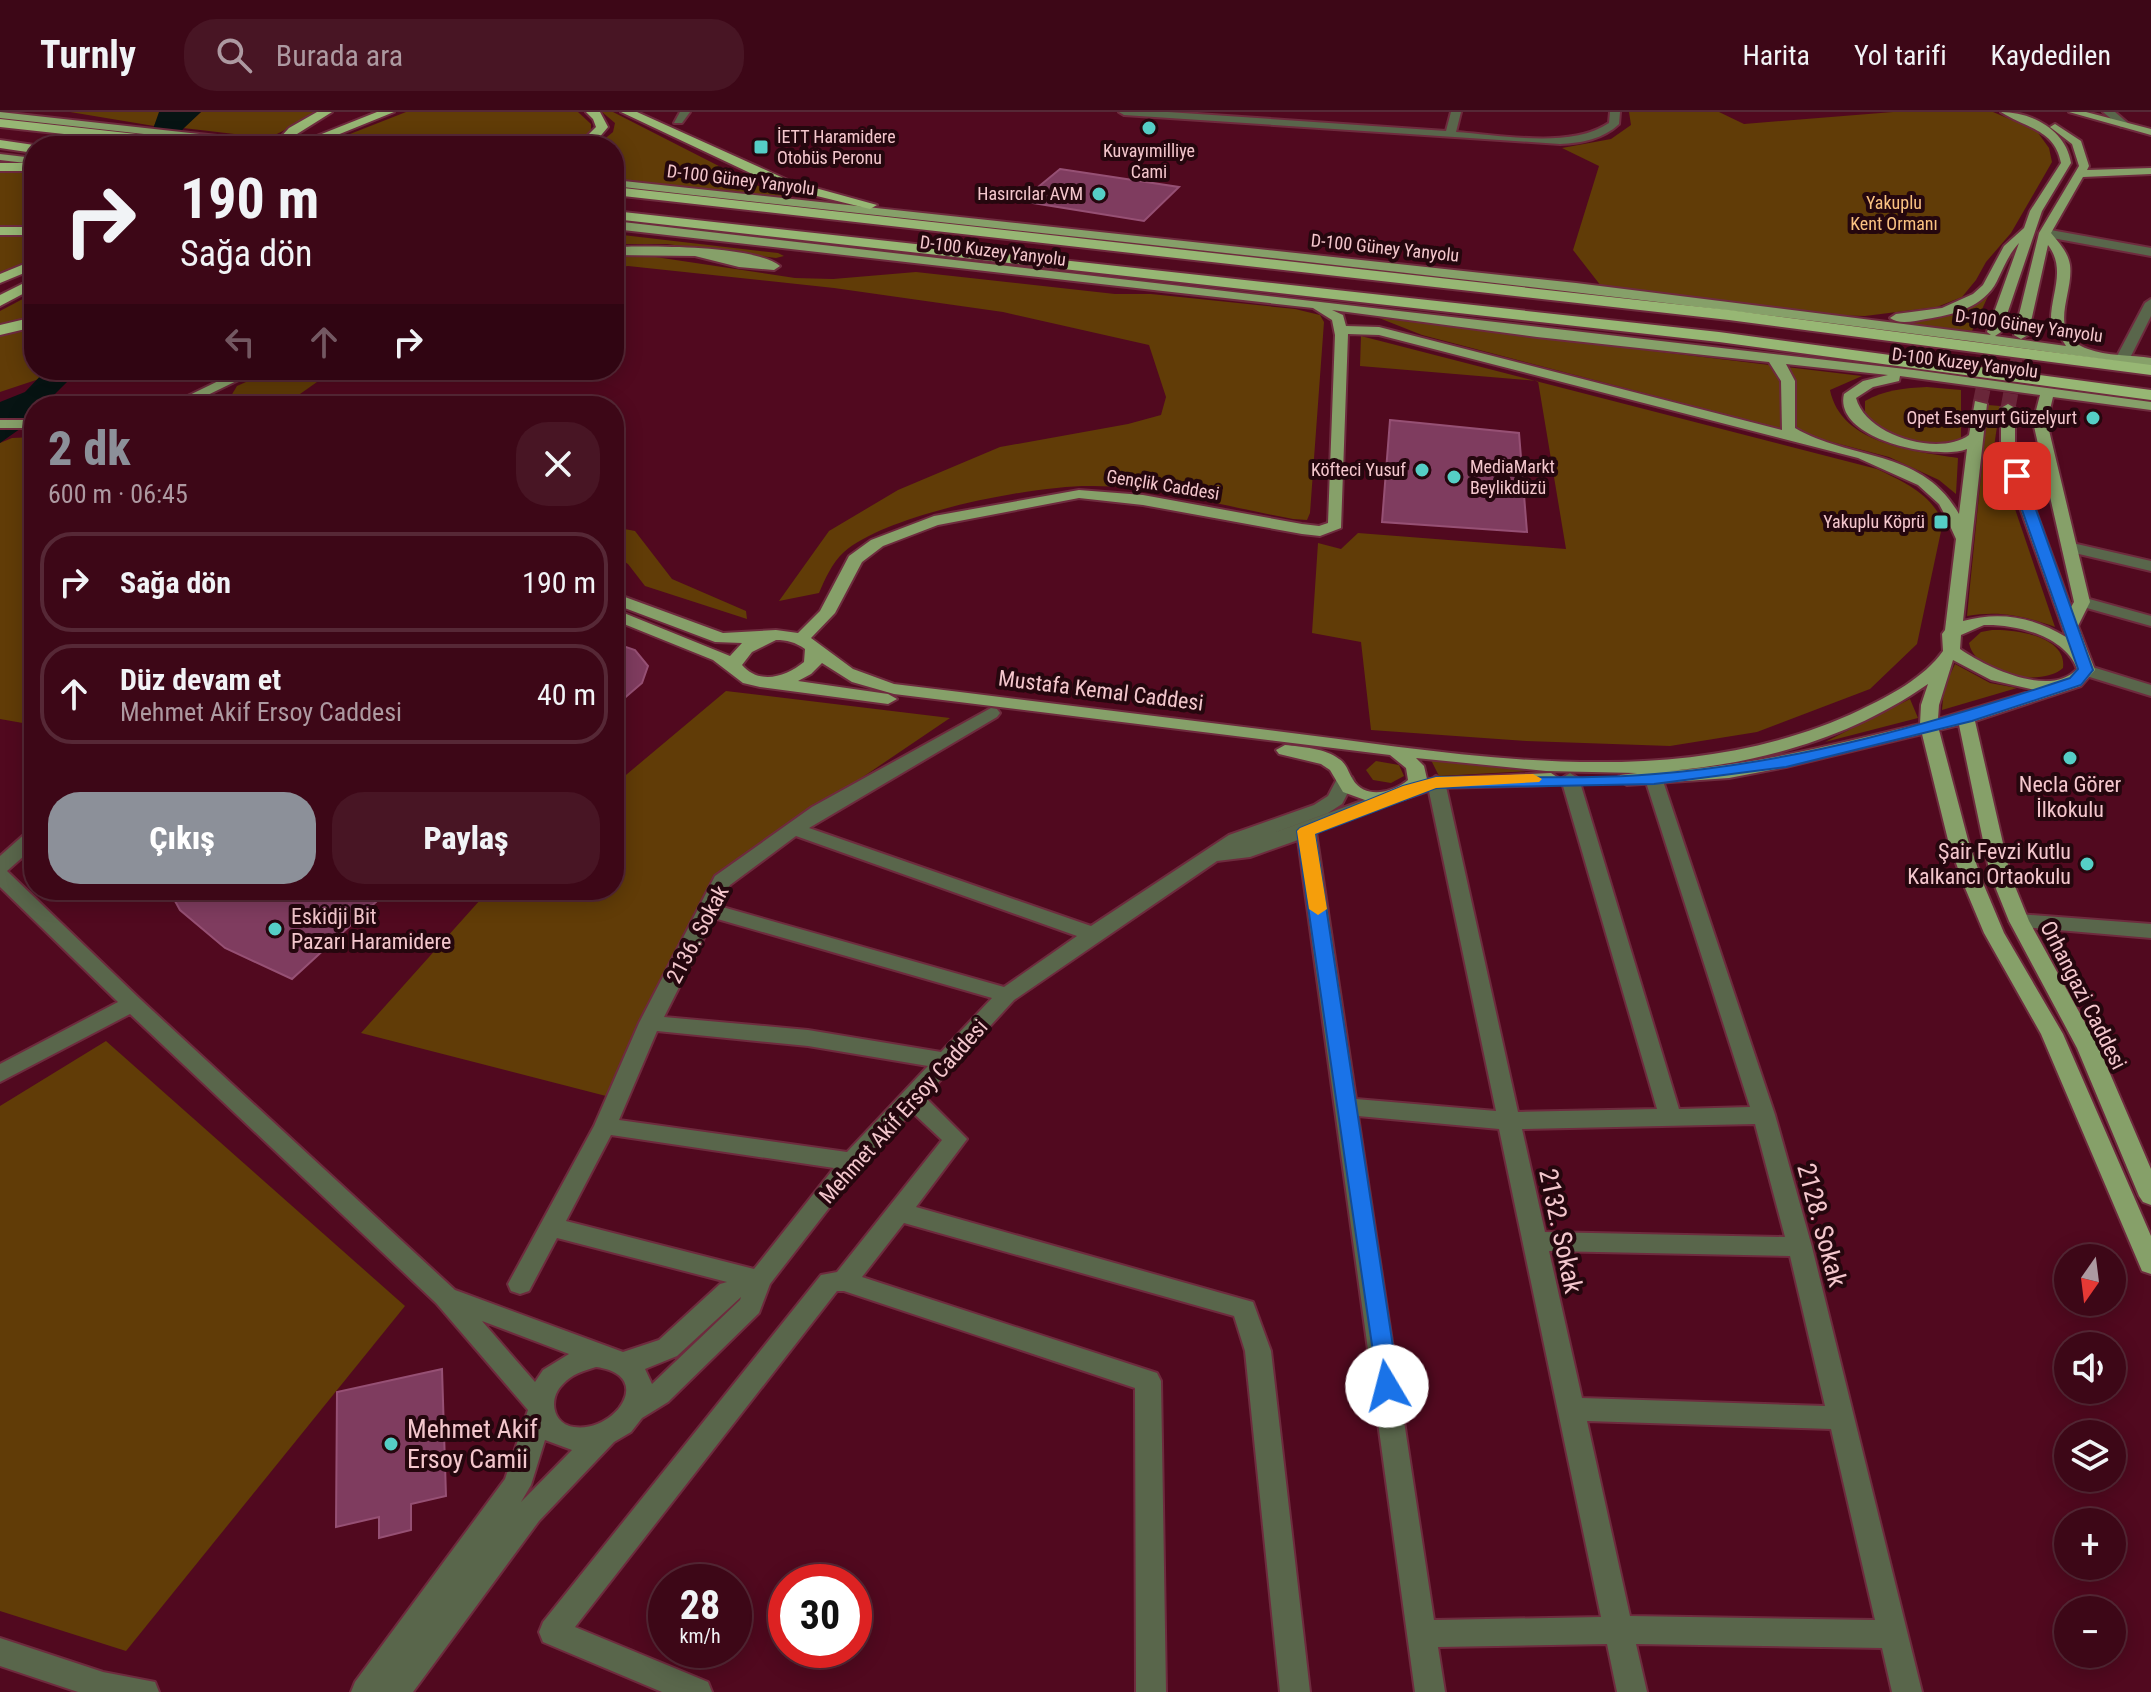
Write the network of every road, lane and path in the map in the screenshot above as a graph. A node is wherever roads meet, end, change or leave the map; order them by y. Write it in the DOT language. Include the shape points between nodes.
graph roads {
  1 [pos="51,112"];
  2 [pos="326,112"];
  3 [pos="343,112"];
  4 [pos="366,112"];
  5 [pos="388,112"];
  6 [pos="592,112"];
  7 [pos="627,112"];
  8 [pos="667,112"];
  9 [pos="1124,112"];
  10 [pos="1134,112"];
  11 [pos="1304,112"];
  12 [pos="1456,112"];
  13 [pos="1615,112"];
  14 [pos="2006,112"];
  15 [pos="2023,112"];
  16 [pos="2074,112"];
  17 [pos="2108,112"];
  18 [pos="0,115"];
  19 [pos="682,117"];
  20 [pos="0,123"];
  21 [pos="1298,124"];
  22 [pos="2125,125"];
  23 [pos="140,131"];
  24 [pos="2151,132"];
  25 [pos="1450,135"];
  26 [pos="118,136"];
  27 [pos="193,136"];
  28 [pos="288,136"];
  29 [pos="295,136"];
  30 [pos="317,136"];
  31 [pos="323,136"];
  32 [pos="596,136"];
  33 [pos="0,144"];
  34 [pos="24,148"];
  35 [pos="0,157"];
  36 [pos="24,162"];
  37 [pos="739,163"];
  38 [pos="24,165"];
  39 [pos="0,167"];
  40 [pos="2151,171"];
  41 [pos="2080,174"];
  42 [pos="624,184"];
  43 [pos="624,192"];
  44 [pos="624,216"];
  45 [pos="941,218"];
  46 [pos="2030,225"];
  47 [pos="624,229"];
  48 [pos="0,231"];
  49 [pos="24,231"];
  50 [pos="2045,233"];
  51 [pos="735,241"];
  52 [pos="2151,250"];
  53 [pos="624,251"];
  54 [pos="700,254"];
  55 [pos="1276,256"];
  56 [pos="24,270"];
  57 [pos="24,272"];
  58 [pos="0,279"];
  59 [pos="0,286"];
  60 [pos="24,288"];
  61 [pos="1284,300"];
  62 [pos="0,301"];
  63 [pos="2151,303"];
  64 [pos="1368,310"];
  65 [pos="1819,318"];
  66 [pos="2147,322"];
  67 [pos="24,324"];
  68 [pos="1803,324"];
  69 [pos="0,330"];
  70 [pos="1344,332"];
  71 [pos="1994,332"];
  72 [pos="2021,335"];
  73 [pos="2083,352"];
  74 [pos="2123,358"];
  75 [pos="1774,360"];
  76 [pos="2151,362"];
  77 [pos="1979,370"];
  78 [pos="2151,370"];
  79 [pos="1914,374"];
  80 [pos="234,380"];
  81 [pos="2048,391"];
  82 [pos="2151,395"];
  83 [pos="197,396"];
  84 [pos="216,396"];
  85 [pos="1980,404"];
  86 [pos="2151,406"];
  87 [pos="2008,408"];
  88 [pos="0,424"];
  89 [pos="24,424"];
  90 [pos="1976,437"];
  91 [pos="1807,440"];
  92 [pos="1962,542"];
  93 [pos="2068,547"];
  94 [pos="2151,566"];
  95 [pos="624,602"];
  96 [pos="2082,602"];
  97 [pos="624,618"];
  98 [pos="2151,621"];
  99 [pos="2071,624"];
  100 [pos="760,638"];
  101 [pos="806,644"];
  102 [pos="1948,650"];
  103 [pos="2083,663"];
  104 [pos="733,665"];
  105 [pos="771,682"];
  106 [pos="2061,687"];
  107 [pos="2149,694"];
  108 [pos="991,713"];
  109 [pos="1966,718"];
  110 [pos="1929,726"];
  111 [pos="1387,748"];
  112 [pos="1344,777"];
  113 [pos="1570,779"];
  114 [pos="1654,779"];
  115 [pos="1436,782"];
  116 [pos="1409,790"];
  117 [pos="1385,799"];
  118 [pos="794,829"];
  119 [pos="1306,831"];
  120 [pos="24,845"];
  121 [pos="1214,855"];
  122 [pos="0,867"];
  123 [pos="0,876"];
  124 [pos="24,899"];
  125 [pos="25,900"];
  126 [pos="707,909"];
  127 [pos="2019,921"];
  128 [pos="2151,931"];
  129 [pos="1093,934"];
  130 [pos="1007,995"];
  131 [pos="132,1004"];
  132 [pos="650,1023"];
  133 [pos="948,1061"];
  134 [pos="0,1074"];
  135 [pos="913,1099"];
  136 [pos="1348,1107"];
  137 [pos="1764,1115"];
  138 [pos="1671,1119"];
  139 [pos="1509,1121"];
  140 [pos="605,1126"];
  141 [pos="852,1162"];
  142 [pos="2151,1196"];
  143 [pos="899,1212"];
  144 [pos="549,1226"];
  145 [pos="1534,1241"];
  146 [pos="1800,1247"];
  147 [pos="2151,1264"];
  148 [pos="759,1280"];
  149 [pos="844,1281"];
  150 [pos="520,1284"];
  151 [pos="445,1296"];
  152 [pos="616,1360"];
  153 [pos="1571,1409"];
  154 [pos="540,1410"];
  155 [pos="634,1410"];
  156 [pos="1842,1418"];
  157 [pos="605,1434"];
  158 [pos="1618,1630"];
  159 [pos="1422,1634"];
  160 [pos="1893,1634"];
  161 [pos="0,1652"];
  162 [pos="90,1687"];
  163 [pos="144,1692"];
  164 [pos="366,1692"];
  165 [pos="395,1692"];
  166 [pos="697,1692"];
  167 [pos="1151,1692"];
  168 [pos="1295,1692"];
  169 [pos="1430,1692"];
  170 [pos="1632,1692"];
  171 [pos="1907,1692"];
  1 -- 23 [label="highway"];
  2 -- 28 [label="highway"];
  3 -- 29 [label="highway"];
  4 -- 30 [label="highway"];
  5 -- 31 [label="highway"];
  6 -- 32 [label="highway" via="602,127"];
  7 -- 37 [label="highway"];
  8 -- 19 [label="highway"];
  9 -- 10 [label="street"];
  10 -- 21 [label="street"];
  11 -- 21 [label="street"];
  12 -- 25 [label="street"];
  13 -- 25 [label="street" via="1614,124 1603,134 1586,138"];
  14 -- 46 [label="main road" via="2044,129 2066,154 2066,163"];
  15 -- 41 [label="main road" via="2077,143 2083,158"];
  16 -- 22 [label="main road"];
  17 -- 22 [label="street"];
  18 -- 23 [label="main road"];
  19 -- 37 [label="highway" via="706,145"];
  20 -- 26 [label="highway"];
  21 -- 25 [label="street"];
  22 -- 24 [label="main road"];
  23 -- 27 [label="main road"];
  33 -- 34 [label="highway"];
  35 -- 36 [label="main road"];
  37 -- 45 [label="highway" via="817,193"];
  38 -- 39 [label="highway"];
  40 -- 41 [label="main road"];
  41 -- 50 [label="main road"];
  42 -- 45 [label="main road, D-100 Güney Yanyolu"];
  43 -- 68 [label="highway"];
  44 -- 77 [label="highway"];
  45 -- 55 [label="main road, D-100 Güney Yanyolu"];
  46 -- 65 [label="main road" via="2004,253 1988,287 1970,301 1913,317"];
  46 -- 71 [label="main road"];
  47 -- 51 [label="highway"];
  48 -- 49 [label="highway"];
  50 -- 52 [label="street"];
  50 -- 72 [label="main road"];
  50 -- 73 [label="main road" via="2059,246 2066,267 2057,322"];
  51 -- 61 [label="main road, D-100 Kuzey Yanyolu"];
  53 -- 54 [label="main road"];
  55 -- 65 [label="main road, D-100 Güney Yanyolu"];
  55 -- 68 [label="highway"];
  56 -- 58 [label="highway"];
  57 -- 59 [label="highway"];
  60 -- 62 [label="highway"];
  61 -- 64 [label="main road, D-100 Kuzey Yanyolu"];
  61 -- 70 [label="main road" via="1331,313"];
  63 -- 66 [label="street"];
  64 -- 70 [label="main road"];
  64 -- 75 [label="main road, D-100 Kuzey Yanyolu"];
  64 -- 77 [label="highway"];
  65 -- 73 [label="main road, D-100 Güney Yanyolu"];
  66 -- 74 [label="street"];
  67 -- 69 [label="highway"];
  68 -- 78 [label="highway"];
  70 -- 91 [label="main road" via="1379,331"];
  70 -- 101 [label="main road, Gençlik Caddesi" via="1336,525 1320,531 1110,495 1053,497 995,508 910,529 866,549 847,570"];
  73 -- 74 [label="main road, D-100 Güney Yanyolu"];
  74 -- 76 [label="main road, D-100 Güney Yanyolu"];
  75 -- 79 [label="main road, D-100 Kuzey Yanyolu"];
  75 -- 91 [label="main road" via="1789,377 1787,426"];
  77 -- 82 [label="highway"];
  79 -- 81 [label="main road, D-100 Kuzey Yanyolu"];
  79 -- 90 [label="main road" via="1857,389 1849,397 1854,416 1886,437 1912,444 1958,449"];
  80 -- 83 [label="main road"];
  80 -- 84 [label="main road"];
  81 -- 86 [label="main road, D-100 Kuzey Yanyolu"];
  81 -- 93 [label="main road" via="2040,422"];
  85 -- 90 [label="main road"];
  87 -- 99 [label="main road" via="2008,454"];
  88 -- 89 [label="main road"];
  90 -- 92 [label="main road"];
  91 -- 92 [label="main road" via="1875,459 1924,480 1947,503"];
  92 -- 102 [label="main road"];
  93 -- 94 [label="street"];
  93 -- 96 [label="main road"];
  95 -- 100 [label="main road" via="721,638"];
  96 -- 98 [label="street"];
  96 -- 99 [label="main road"];
  97 -- 104 [label="main road"];
  99 -- 103 [label="main road"];
  100 -- 101 [label="main road" via="785,636"];
  100 -- 104 [label="main road" via="742,649"];
  101 -- 105 [label="main road" via="813,664"];
  101 -- 111 [label="main road, Mustafa Kemal Caddesi" via="866,683 894,689"];
  102 -- 103 [label="main road" via="1964,624 2017,621 2055,635"];
  102 -- 106 [label="main road" via="2003,679"];
  102 -- 110 [label="main road" via="1930,705"];
  102 -- 111 [label="main road" via="1898,697 1850,724 1703,760 1608,768 1527,765"];
  103 -- 106 [label="main road" via="2075,682"];
  103 -- 107 [label="street"];
  104 -- 105 [label="main road, Mustafa Kemal Caddesi" via="743,676"];
  105 -- 108 [label="main road, Mustafa Kemal Caddesi"];
  106 -- 109 [label="main road"];
  108 -- 112 [label="main road, Mustafa Kemal Caddesi" via="1305,752 1334,764"];
  108 -- 118 [label="street, 2136. Sokak"];
  109 -- 110 [label="main road"];
  109 -- 127 [label="main road, Orhangazi Caddesi" via="2000,874"];
  110 -- 114 [label="main road" via="1786,762"];
  110 -- 147 [label="main road" via="1978,897 2052,1034"];
  111 -- 112 [label="main road" via="1352,756"];
  111 -- 116 [label="main road" via="1415,766 1418,781"];
  112 -- 117 [label="main road" via="1362,795"];
  112 -- 121 [label="street, Mehmet Akif Ersoy Caddesi" via="1335,800 1321,809 1236,839"];
  113 -- 114 [label="main road"];
  113 -- 115 [label="main road"];
  113 -- 138 [label="street"];
  114 -- 137 [label="street, 2128. Sokak"];
  115 -- 116 [label="main road"];
  115 -- 139 [label="street, 2132. Sokak"];
  116 -- 117 [label="main road"];
  117 -- 119 [label="street"];
  118 -- 126 [label="street, 2136. Sokak" via="722,881"];
  118 -- 129 [label="street"];
  119 -- 121 [label="street" via="1250,851"];
  119 -- 136 [label="street"];
  120 -- 122 [label="street"];
  121 -- 129 [label="street, Mehmet Akif Ersoy Caddesi"];
  123 -- 124 [label="street"];
  125 -- 131 [label="street"];
  126 -- 130 [label="street"];
  126 -- 132 [label="street, 2136. Sokak"];
  127 -- 128 [label="street"];
  127 -- 142 [label="main road, Orhangazi Caddesi" via="2088,1048"];
  129 -- 130 [label="street, Mehmet Akif Ersoy Caddesi"];
  130 -- 133 [label="street, Mehmet Akif Ersoy Caddesi"];
  131 -- 134 [label="street"];
  131 -- 151 [label="street"];
  132 -- 133 [label="street" via="808,1038"];
  132 -- 140 [label="street, 2136. Sokak"];
  133 -- 135 [label="street, Mehmet Akif Ersoy Caddesi"];
  135 -- 141 [label="street, Mehmet Akif Ersoy Caddesi"];
  135 -- 143 [label="street" via="956,1139"];
  136 -- 139 [label="street"];
  136 -- 159 [label="street"];
  137 -- 138 [label="street"];
  137 -- 146 [label="street, 2128. Sokak"];
  138 -- 139 [label="street"];
  139 -- 145 [label="street, 2132. Sokak"];
  140 -- 141 [label="street"];
  140 -- 144 [label="street, 2136. Sokak"];
  141 -- 148 [label="street, Mehmet Akif Ersoy Caddesi"];
  143 -- 149 [label="street"];
  143 -- 168 [label="street" via="1244,1309 1258,1351"];
  144 -- 148 [label="street"];
  144 -- 150 [label="street, 2136. Sokak"];
  145 -- 146 [label="street"];
  145 -- 153 [label="street, 2132. Sokak"];
  146 -- 156 [label="street, 2128. Sokak"];
  148 -- 152 [label="street" via="729,1291 668,1348 649,1357"];
  148 -- 155 [label="street, Mehmet Akif Ersoy Caddesi" via="750,1306 659,1394"];
  149 -- 166 [label="street" via="830,1282 553,1632"];
  149 -- 167 [label="street" via="1148,1381"];
  151 -- 152 [label="street"];
  151 -- 154 [label="street"];
  152 -- 154 [label="street" via="580,1358 566,1365 544,1387"];
  152 -- 155 [label="street" via="634,1371 639,1383"];
  153 -- 156 [label="street"];
  153 -- 158 [label="street, 2132. Sokak"];
  154 -- 157 [label="street" via="547,1427 559,1436 574,1440"];
  154 -- 164 [label="street" via="517,1485"];
  155 -- 157 [label="street"];
  156 -- 160 [label="street, 2128. Sokak"];
  157 -- 165 [label="street" via="529,1512"];
  158 -- 159 [label="street"];
  158 -- 160 [label="street"];
  158 -- 170 [label="street, 2132. Sokak"];
  159 -- 169 [label="street"];
  160 -- 171 [label="street, 2128. Sokak"];
  161 -- 162 [label="street"];
  162 -- 163 [label="street"];
}
